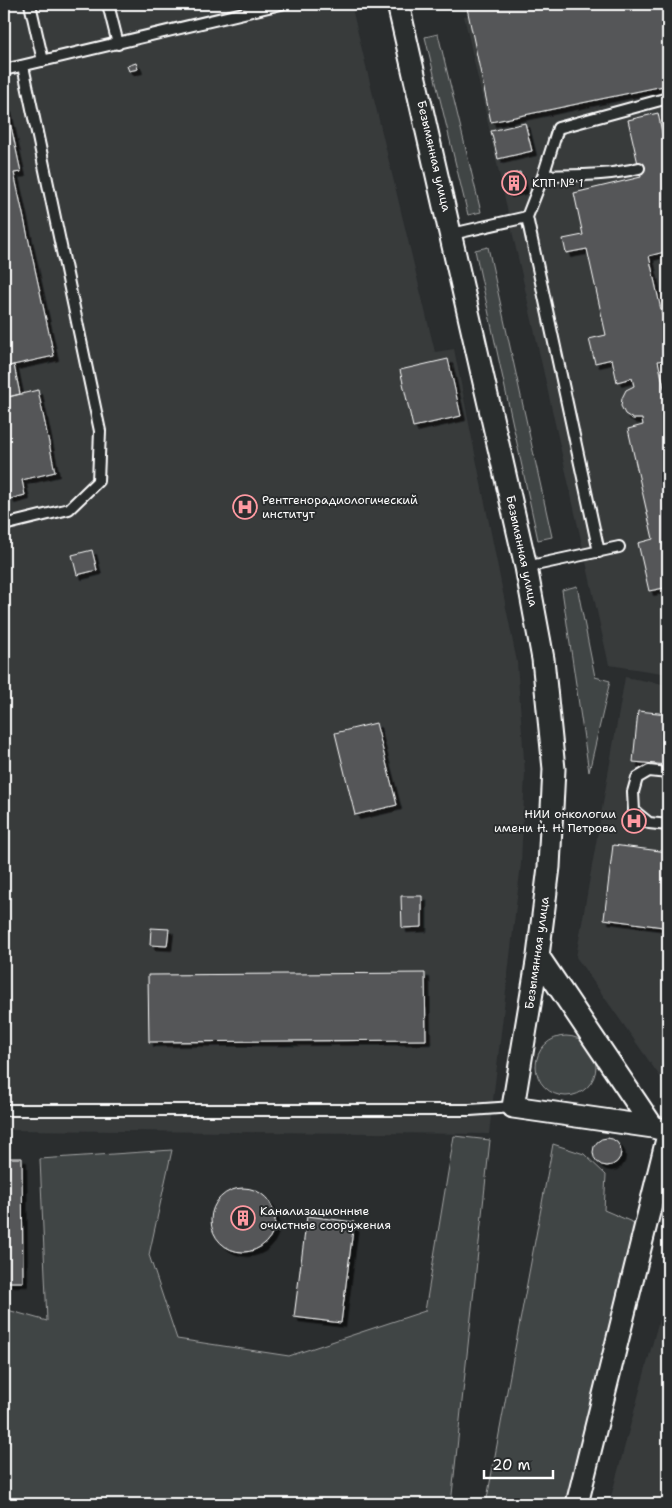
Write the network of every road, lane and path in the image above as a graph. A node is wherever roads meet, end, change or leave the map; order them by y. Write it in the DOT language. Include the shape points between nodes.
graph roads {
  1 [pos="30,4"];
  2 [pos="108,4"];
  3 [pos="281,4"];
  4 [pos="398,4"];
  5 [pos="118,44"];
  6 [pos="43,61"];
  7 [pos="23,66"];
  8 [pos="4,70"];
  9 [pos="668,98"];
  10 [pos="639,168"];
  11 [pos="543,176"];
  12 [pos="527,217"];
  13 [pos="452,234"];
  14 [pos="4,525"];
  15 [pos="619,548"];
  16 [pos="598,552"];
  17 [pos="526,567"];
  18 [pos="668,774"];
  19 [pos="668,825"];
  20 [pos="538,956"];
  21 [pos="513,1107"];
  22 [pos="4,1110"];
  23 [pos="663,1131"];
  24 [pos="577,1504"];
  1 -- 6 [label="lane"];
  2 -- 5 [label="lane"];
  3 -- 5 [label="lane"];
  4 -- 13 [label="street, Безымянная улица"];
  5 -- 6 [label="lane"];
  6 -- 7 [label="lane"];
  7 -- 8 [label="lane"];
  7 -- 14 [label="lane" via="100,430 98,481 69,509"];
  9 -- 11 [label="lane" via="558,128"];
  10 -- 11 [label="lane" via="600,174"];
  11 -- 12 [label="lane"];
  12 -- 13 [label="lane"];
  12 -- 16 [label="lane"];
  13 -- 17 [label="street, Безымянная улица"];
  15 -- 16 [label="lane"];
  16 -- 17 [label="lane"];
  17 -- 20 [label="street, Безымянная улица" via="543,659 554,769 549,867"];
  18 -- 19 [label="lane" via="649,771 637,778 633,792 634,811 648,823"];
  20 -- 21 [label="street, Безымянная улица"];
  20 -- 23 [label="street"];
  21 -- 22 [label="lane" via="470,1110"];
  21 -- 23 [label="street"];
  23 -- 24 [label="street"];
}
